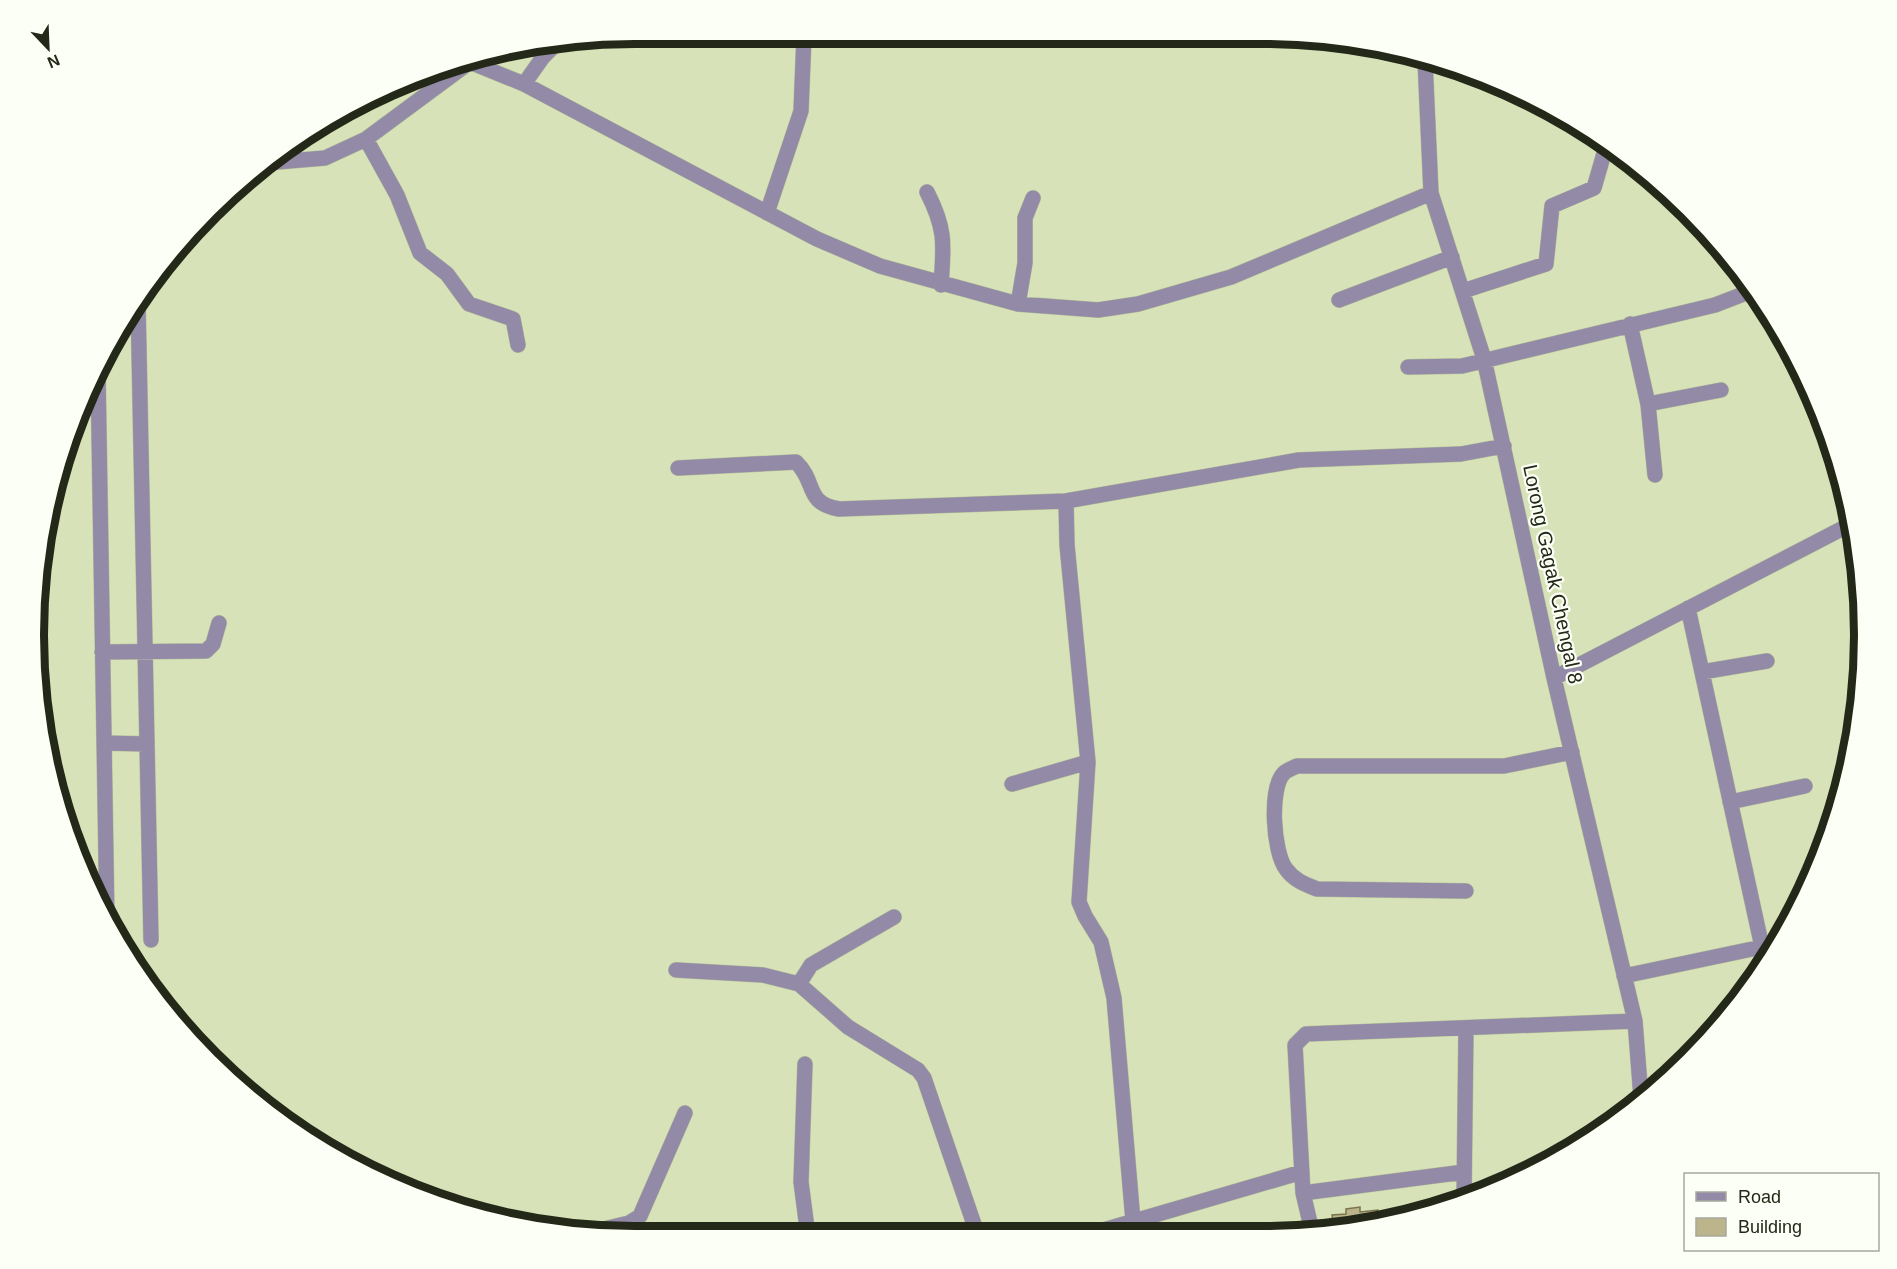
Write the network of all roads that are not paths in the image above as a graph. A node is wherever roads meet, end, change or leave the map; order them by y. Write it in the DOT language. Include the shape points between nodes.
graph roads {
  1 [pos="804,44"];
  2 [pos="550,50"];
  3 [pos="479,65"];
  4 [pos="1425,67"];
  5 [pos="451,73"];
  6 [pos="524,84"];
  7 [pos="366,139"];
  8 [pos="1604,153"];
  9 [pos="281,162"];
  10 [pos="927,192"];
  11 [pos="1431,193"];
  12 [pos="1033,198"];
  13 [pos="767,213"];
  14 [pos="1452,257"];
  15 [pos="940,285"];
  16 [pos="1463,291"];
  17 [pos="1745,294"];
  18 [pos="1339,300"];
  19 [pos="1018,304"];
  20 [pos="138,314"];
  21 [pos="1630,324"];
  22 [pos="518,345"];
  23 [pos="1484,359"];
  24 [pos="1408,367"];
  25 [pos="98,386"];
  26 [pos="1721,390"];
  27 [pos="1648,404"];
  28 [pos="1504,447"];
  29 [pos="678,468"];
  30 [pos="1655,475"];
  31 [pos="1066,501"];
  32 [pos="1843,528"];
  33 [pos="1688,608"];
  34 [pos="219,624"];
  35 [pos="102,652"];
  36 [pos="145,652"];
  37 [pos="1767,661"];
  38 [pos="1702,672"];
  39 [pos="1554,678"];
  40 [pos="104,743"];
  41 [pos="147,744"];
  42 [pos="1572,752"];
  43 [pos="1088,762"];
  44 [pos="1012,784"];
  45 [pos="1805,786"];
  46 [pos="1730,802"];
  47 [pos="1466,891"];
  48 [pos="107,901"];
  49 [pos="894,917"];
  50 [pos="150,940"];
  51 [pos="1768,941"];
  52 [pos="1764,947"];
  53 [pos="676,970"];
  54 [pos="1624,976"];
  55 [pos="799,984"];
  56 [pos="1635,1022"];
  57 [pos="1466,1028"];
  58 [pos="805,1064"];
  59 [pos="1640,1088"];
  60 [pos="685,1113"];
  61 [pos="1302,1172"];
  62 [pos="1464,1172"];
  63 [pos="1464,1190"];
  64 [pos="1303,1193"];
  65 [pos="1132,1221"];
  66 [pos="1310,1223"];
  67 [pos="620,1225"];
  68 [pos="807,1226"];
  69 [pos="975,1226"];
  70 [pos="1116,1226"];
  1 -- 13 [label="street" via="801,111"];
  2 -- 6 [label="street"];
  3 -- 6 [label="street"];
  4 -- 11 [label="street, Lorong Gagak Chengal 8"];
  5 -- 7 [label="street"];
  6 -- 13 [label="street"];
  7 -- 9 [label="street" via="325,158"];
  7 -- 22 [label="street" via="397,195 420,253 447,274 469,304 513,319"];
  8 -- 16 [label="street" via="1594,188 1552,206 1546,264"];
  10 -- 15 [label="street" via="944,234"];
  11 -- 14 [label="street, Lorong Gagak Chengal 8"];
  11 -- 19 [label="street" via="1231,277 1138,304 1098,310"];
  12 -- 19 [label="street" via="1025,218"];
  13 -- 15 [label="street" via="880,266"];
  14 -- 16 [label="street, Lorong Gagak Chengal 8"];
  14 -- 18 [label="street"];
  15 -- 19 [label="street"];
  16 -- 23 [label="street, Lorong Gagak Chengal 8"];
  17 -- 21 [label="street" via="1715,305"];
  20 -- 36 [label="street"];
  21 -- 23 [label="street"];
  21 -- 27 [label="street"];
  23 -- 24 [label="street" via="1452,367"];
  23 -- 28 [label="street, Lorong Gagak Chengal 8"];
  25 -- 35 [label="street"];
  26 -- 27 [label="street"];
  27 -- 30 [label="street"];
  28 -- 31 [label="street" via="1461,454 1299,460"];
  28 -- 39 [label="street, Lorong Gagak Chengal 8"];
  29 -- 31 [label="street" via="796,462 803,469 814,498 839,509"];
  31 -- 43 [label="street" via="1066,537"];
  32 -- 33 [label="street"];
  33 -- 38 [label="street"];
  33 -- 39 [label="street"];
  34 -- 36 [label="street" via="213,644 206,651"];
  35 -- 36 [label="street"];
  35 -- 40 [label="street"];
  36 -- 41 [label="street"];
  37 -- 38 [label="street"];
  38 -- 46 [label="street"];
  39 -- 42 [label="street, Lorong Gagak Chengal 8"];
  40 -- 41 [label="street"];
  40 -- 48 [label="street"];
  41 -- 50 [label="street"];
  42 -- 47 [label="street" via="1504,766 1297,766 1284,773 1278,786 1275,840 1284,868 1299,883 1317,889"];
  42 -- 54 [label="street, Lorong Gagak Chengal 8"];
  43 -- 44 [label="street"];
  43 -- 65 [label="street" via="1079,902 1101,942 1114,998"];
  45 -- 46 [label="street"];
  46 -- 51 [label="street"];
  49 -- 55 [label="street" via="811,965"];
  52 -- 54 [label="street"];
  53 -- 55 [label="street" via="763,975"];
  54 -- 56 [label="street, Lorong Gagak Chengal 8"];
  55 -- 69 [label="street" via="848,1027 918,1070 924,1078"];
  56 -- 57 [label="street"];
  56 -- 59 [label="street, Lorong Gagak Chengal 8"];
  57 -- 61 [label="street" via="1300,1037 1295,1045"];
  57 -- 62 [label="street"];
  58 -- 68 [label="street" via="801,1182"];
  60 -- 67 [label="street" via="640,1216"];
  61 -- 64 [label="street"];
  61 -- 65 [label="street"];
  62 -- 63 [label="street"];
  62 -- 64 [label="street"];
  64 -- 66 [label="street"];
  65 -- 70 [label="street"];
}
